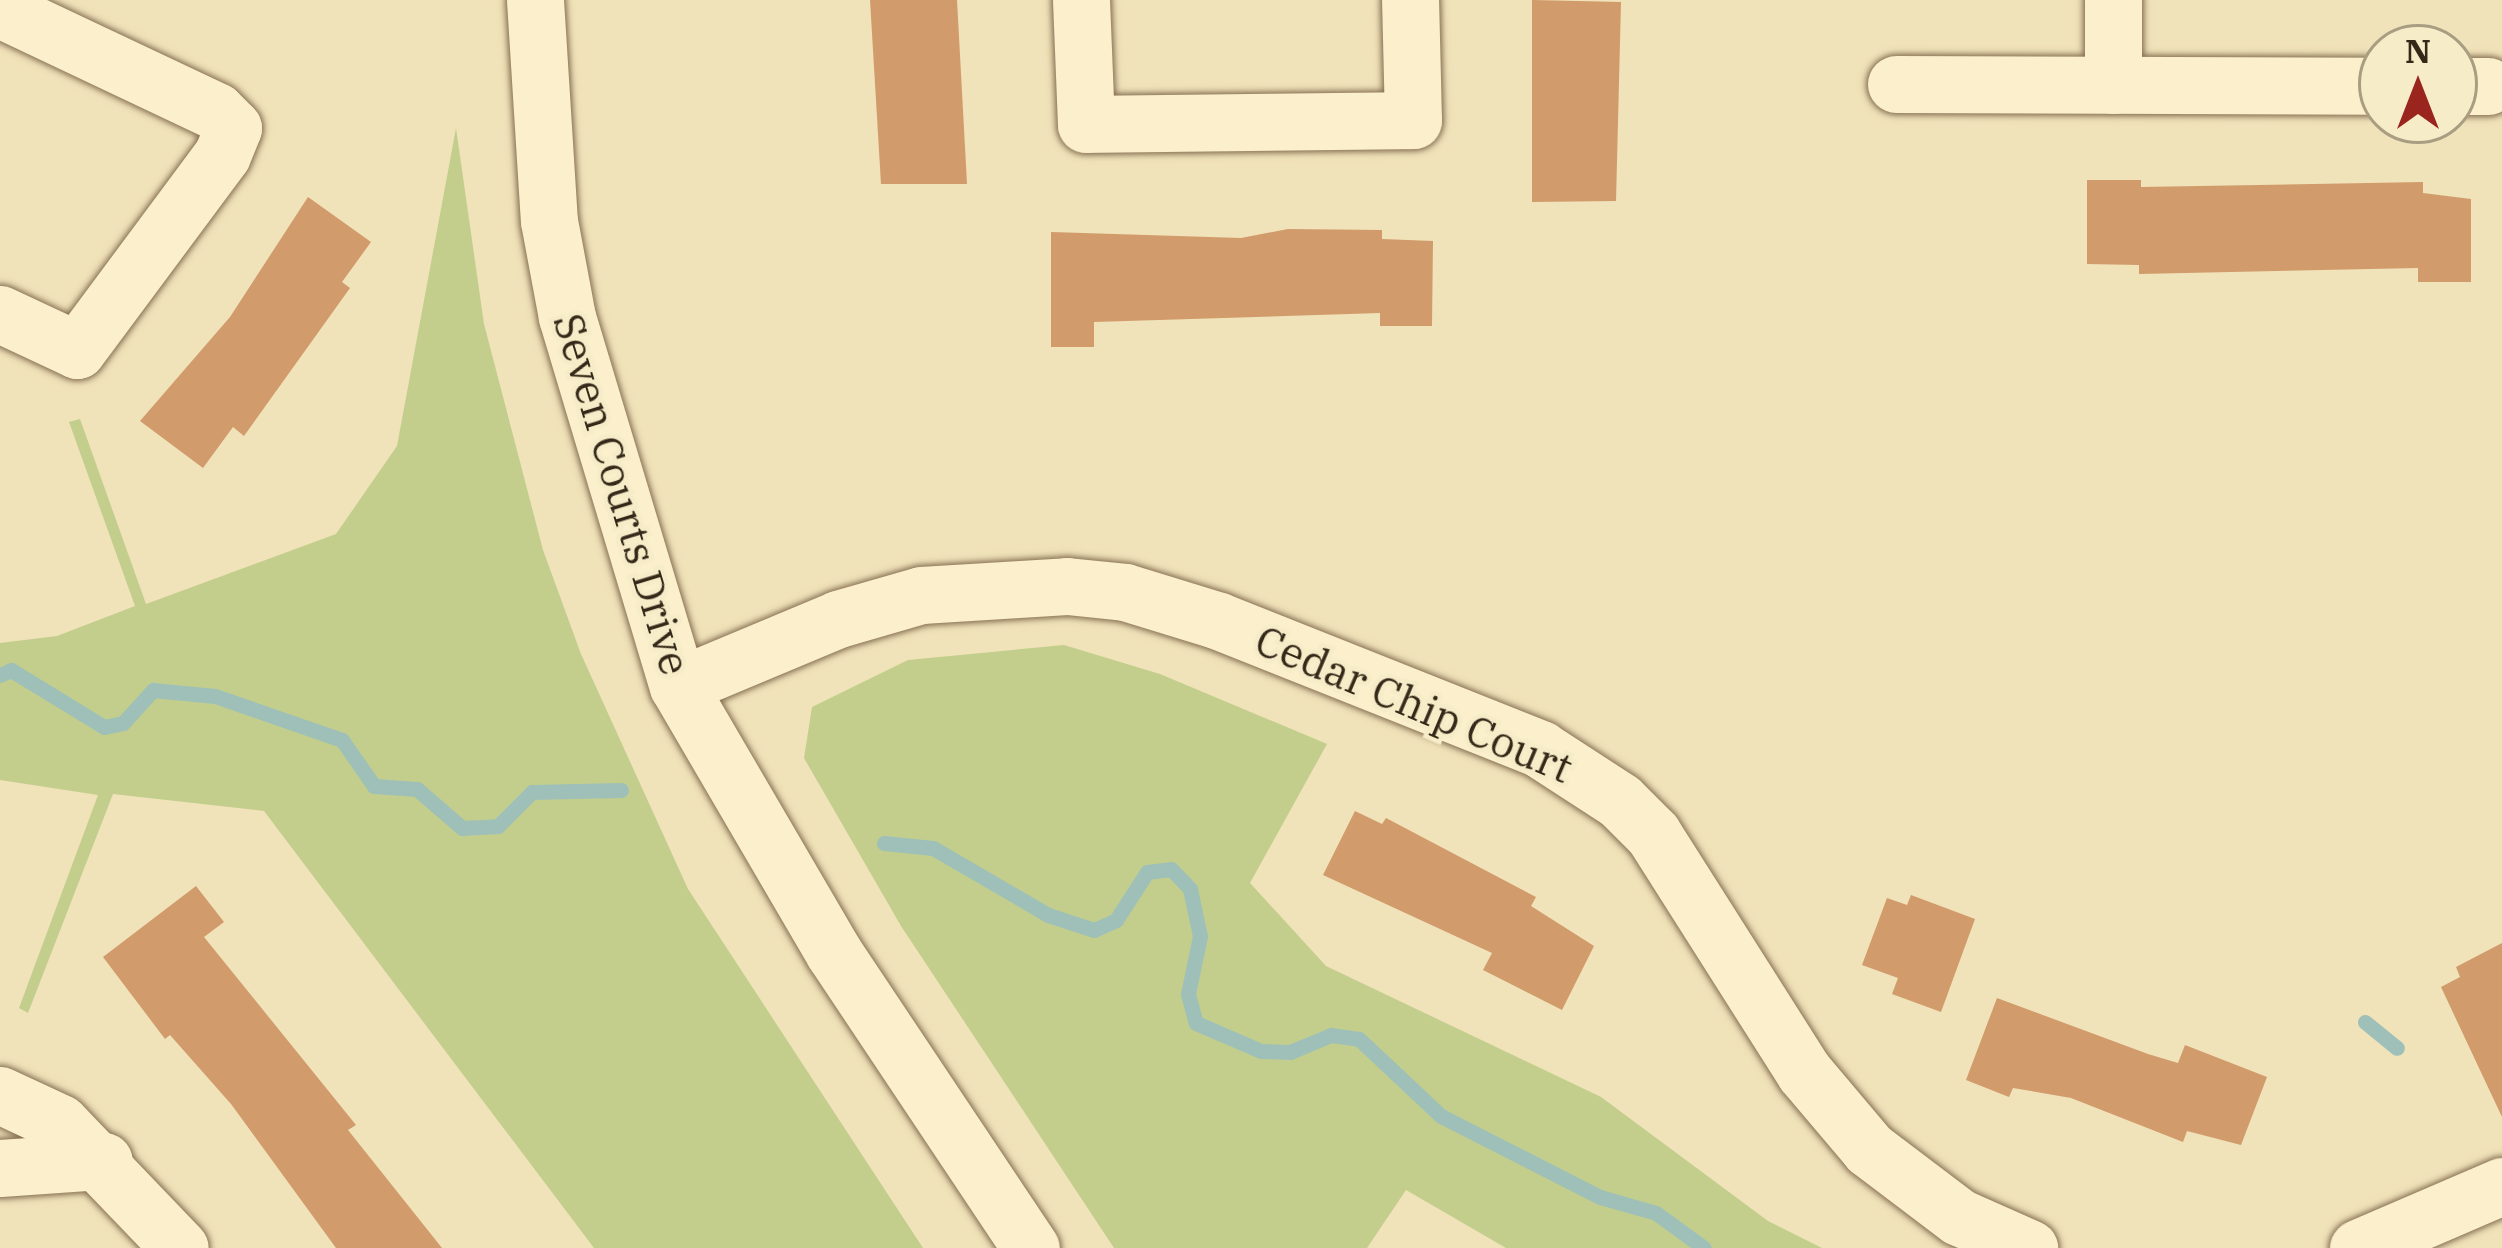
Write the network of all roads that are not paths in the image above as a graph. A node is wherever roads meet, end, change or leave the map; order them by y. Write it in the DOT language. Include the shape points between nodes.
graph roads {
  1 [pos="535,0"];
  2 [pos="1081,0"];
  3 [pos="1410,0"];
  4 [pos="2113,0"];
  5 [pos="0,9"];
  6 [pos="1896,84"];
  7 [pos="2113,85"];
  8 [pos="2358,86"];
  9 [pos="0,314"];
  10 [pos="678,686"];
  11 [pos="0,1095"];
  12 [pos="104,1161"];
  13 [pos="0,1168"];
  14 [pos="2502,1186"];
  15 [pos="180,1248"];
  16 [pos="1031,1248"];
  17 [pos="2029,1248"];
  18 [pos="2358,1248"];
  1 -- 10 [label="street, Seven Courts Drive" via="549,221 567,317"];
  2 -- 3 [label="street" via="1086,124 1413,120"];
  4 -- 7 [label="street"];
  5 -- 9 [label="street" via="216,111 233,128 222,155 77,350"];
  6 -- 7 [label="street"];
  7 -- 8 [label="street"];
  10 -- 16 [label="street, Seven Courts Drive" via="834,953"];
  10 -- 17 [label="street, Cedar Chip Court" via="838,619 921,595 1000,584 1067,586 1125,592 1220,621 1540,749 1620,801 1653,834 1804,1072 1869,1149 1959,1217"];
  11 -- 12 [label="street" via="60,1123"];
  12 -- 13 [label="street"];
  12 -- 15 [label="street"];
  14 -- 18 [label="street"];
}
